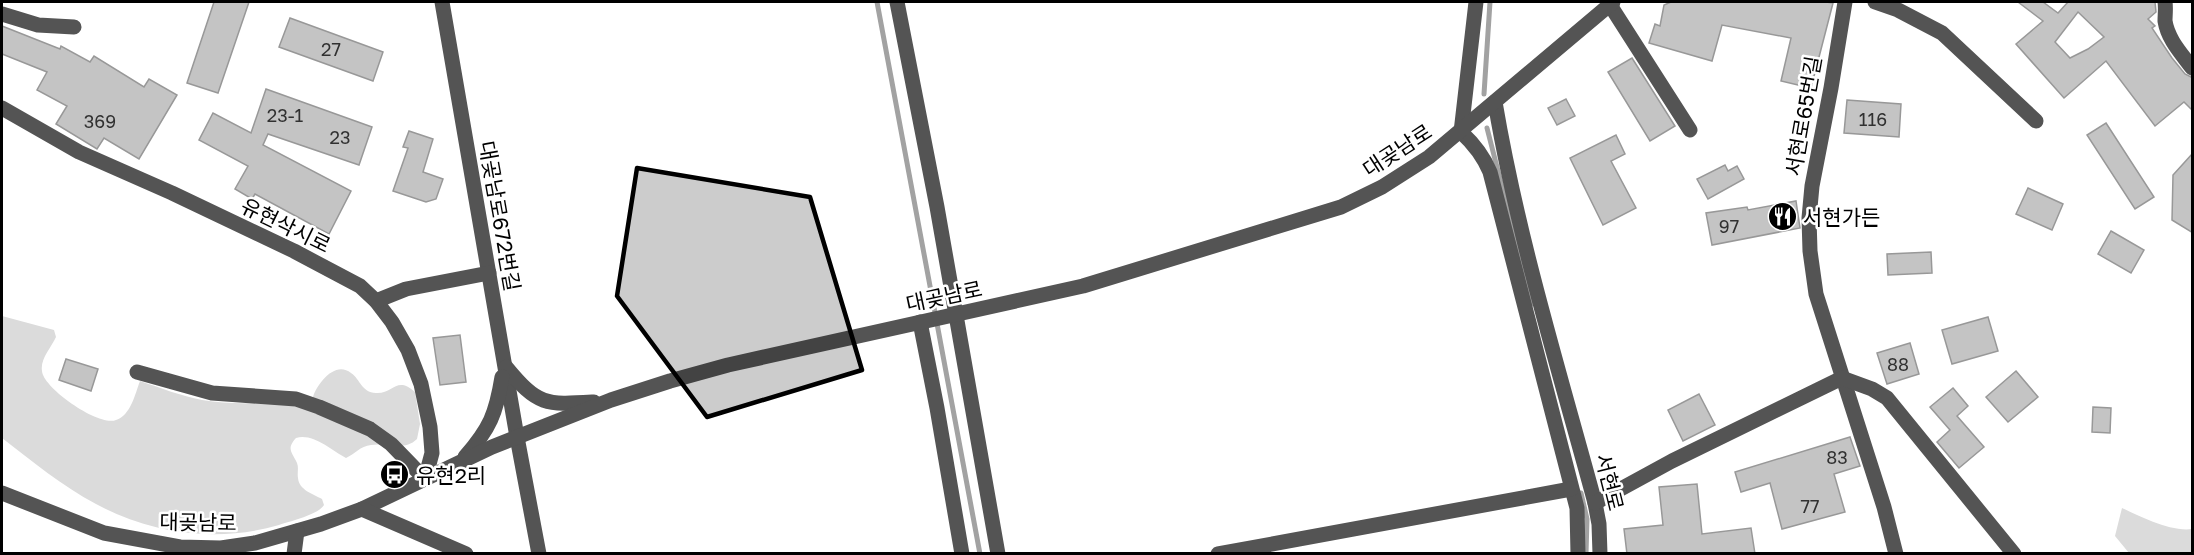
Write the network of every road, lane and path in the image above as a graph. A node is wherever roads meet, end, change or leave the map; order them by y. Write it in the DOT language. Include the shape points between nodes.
graph roads {
  1 [pos="442,2"];
  2 [pos="897,2"];
  3 [pos="1476,2"];
  4 [pos="1845,2"];
  5 [pos="1875,2"];
  6 [pos="2165,2"];
  7 [pos="1611,3"];
  8 [pos="2,14"];
  9 [pos="74,27"];
  10 [pos="2193,68"];
  11 [pos="1496,102"];
  12 [pos="2,108"];
  13 [pos="2036,121"];
  14 [pos="1690,130"];
  15 [pos="1461,132"];
  16 [pos="489,273"];
  17 [pos="376,301"];
  18 [pos="952,316"];
  19 [pos="923,322"];
  20 [pos="504,365"];
  21 [pos="137,372"];
  22 [pos="1842,378"];
  23 [pos="611,400"];
  24 [pos="517,437"];
  25 [pos="460,463"];
  26 [pos="425,479"];
  27 [pos="1571,489"];
  28 [pos="2,493"];
  29 [pos="1595,503"];
  30 [pos="362,509"];
  31 [pos="297,531"];
  32 [pos="294,554"];
  33 [pos="466,554"];
  34 [pos="539,554"];
  35 [pos="962,554"];
  36 [pos="998,554"];
  37 [pos="1218,554"];
  38 [pos="1578,554"];
  39 [pos="1600,554"];
  40 [pos="1896,554"];
  41 [pos="2014,554"];
  1 -- 16 [label="street, 대곶남로672번길"];
  2 -- 18 [label="street" via="935,196"];
  3 -- 15 [label="street, 대곶남로"];
  4 -- 22 [label="street, 서현로65번길" via="1809,218 1816,294"];
  5 -- 13 [label="street" via="1942,33"];
  6 -- 10 [label="street" via="2169,34"];
  7 -- 11 [label="street, 대곶남로"];
  7 -- 14 [label="street"];
  8 -- 9 [label="street" via="39,25"];
  11 -- 15 [label="street, 대곶남로"];
  11 -- 29 [label="street, 서현로" via="1523,234"];
  12 -- 17 [label="street, 유현삭시로" via="79,152 294,251 360,286"];
  15 -- 18 [label="street, 대곶남로" via="1382,187 1341,207 1083,286"];
  15 -- 27 [label="street" via="1484,156 1490,172"];
  16 -- 17 [label="street" via="406,289"];
  16 -- 20 [label="street, 대곶남로672번길"];
  17 -- 26 [label="street, 유현삭시로" via="393,322 421,384 432,453"];
  18 -- 19 [label="street, 대곶남로"];
  18 -- 36 [label="street"];
  19 -- 23 [label="street, 대곶남로" via="728,365"];
  19 -- 35 [label="street"];
  20 -- 23 [label="street" via="528,393 543,401 558,405"];
  20 -- 24 [label="street, 대곶남로672번길"];
  20 -- 25 [label="street" via="496,409 485,433"];
  21 -- 26 [label="street" via="212,393 296,399 319,407 370,429 391,444"];
  22 -- 29 [label="street"];
  22 -- 40 [label="street, 서현로65번길"];
  22 -- 41 [label="street" via="1887,398"];
  23 -- 24 [label="street, 대곶남로"];
  24 -- 25 [label="street, 대곶남로"];
  24 -- 34 [label="street, 대곶남로672번길"];
  25 -- 26 [label="street, 대곶남로"];
  26 -- 30 [label="street, 대곶남로"];
  27 -- 37 [label="street"];
  27 -- 38 [label="street" via="1577,508"];
  28 -- 31 [label="street, 대곶남로" via="105,532 180,547 244,545"];
  29 -- 39 [label="street, 서현로"];
  30 -- 31 [label="street, 대곶남로"];
  30 -- 33 [label="street"];
  31 -- 32 [label="street"];
}
